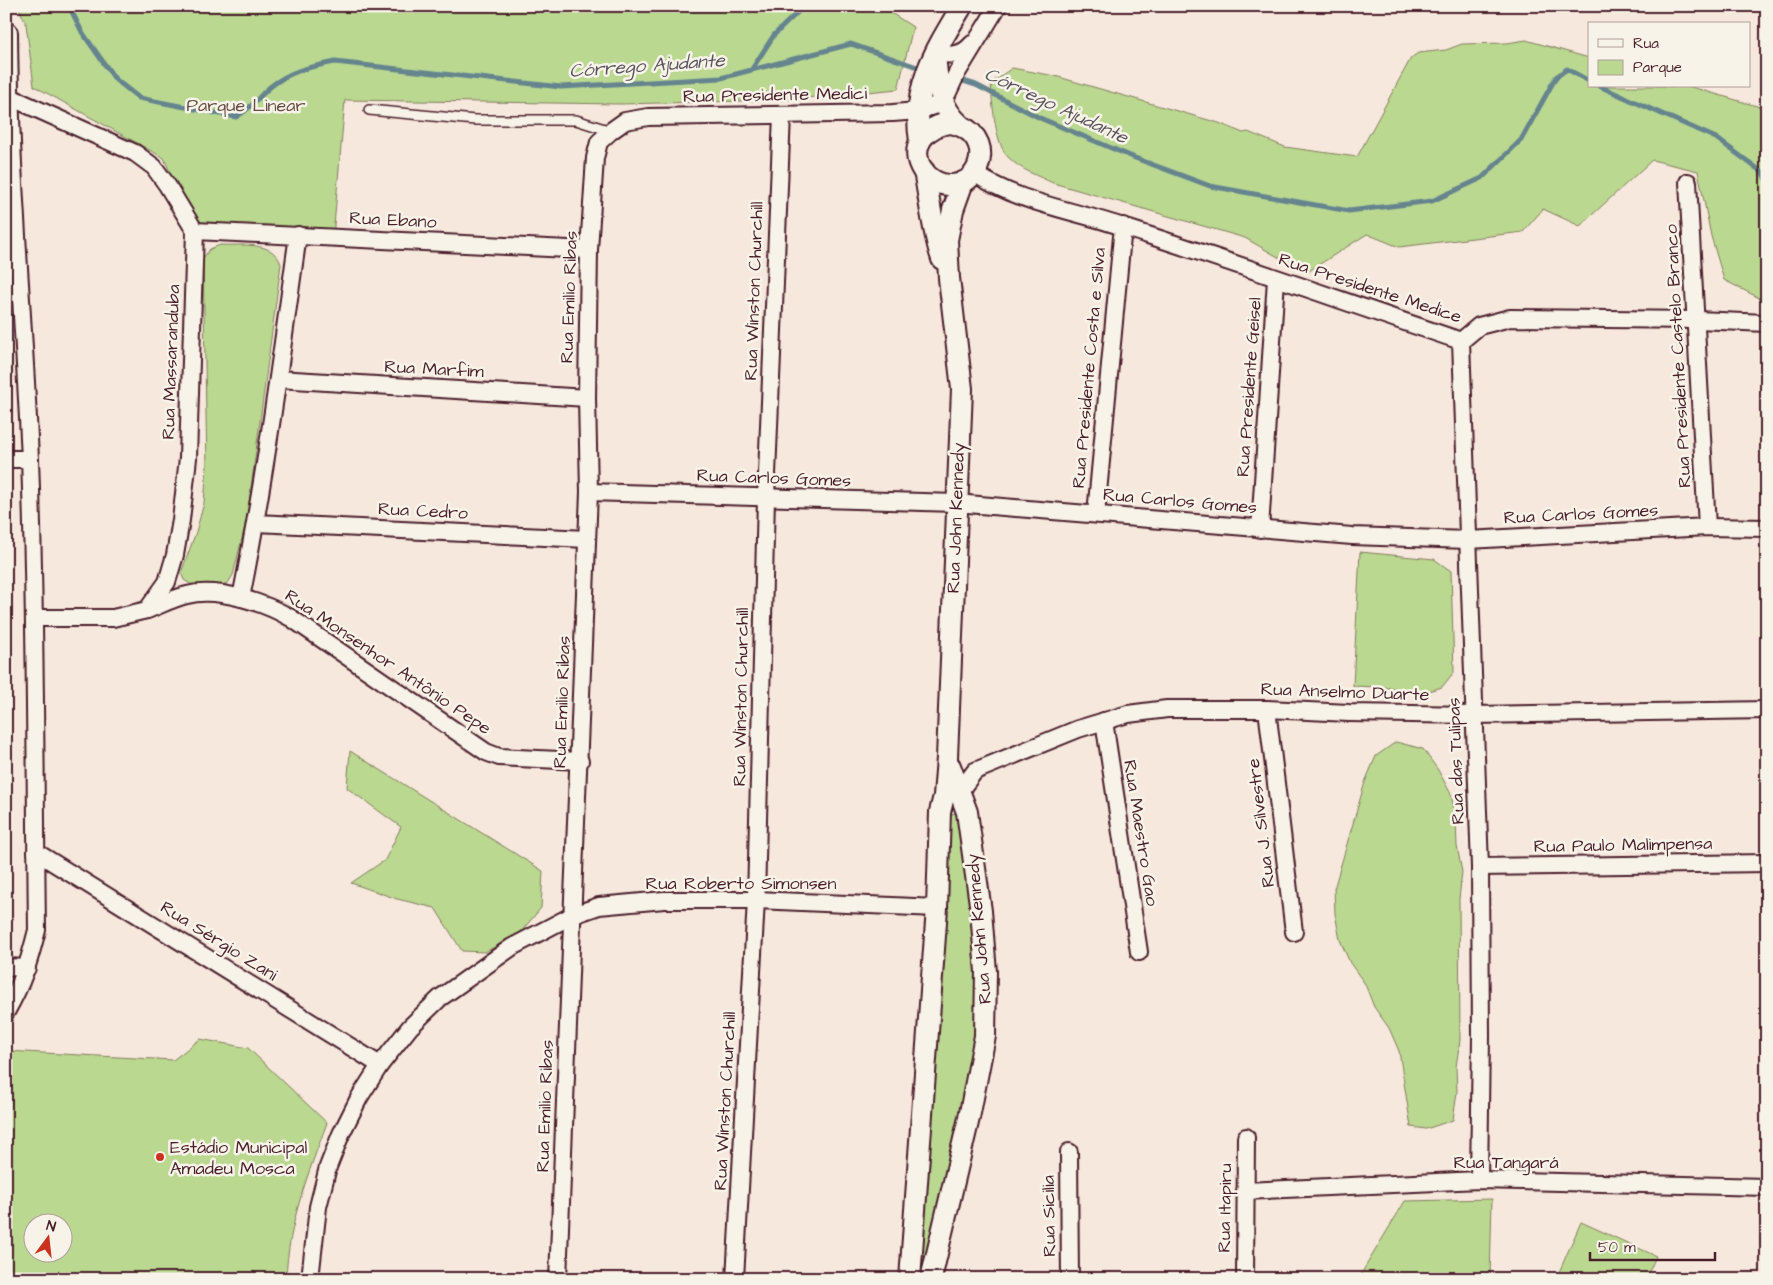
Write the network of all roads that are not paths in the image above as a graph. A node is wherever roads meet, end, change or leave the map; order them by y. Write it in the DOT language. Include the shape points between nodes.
graph roads {
  1 [pos="962,6"];
  2 [pos="998,6"];
  3 [pos="9,32"];
  4 [pos="975,41"];
  5 [pos="934,59"];
  6 [pos="934,92"];
  7 [pos="10,97"];
  8 [pos="369,110"];
  9 [pos="918,111"];
  10 [pos="782,115"];
  11 [pos="960,125"];
  12 [pos="611,131"];
  13 [pos="920,140"];
  14 [pos="924,171"];
  15 [pos="969,177"];
  16 [pos="1688,182"];
  17 [pos="1123,226"];
  18 [pos="195,231"];
  19 [pos="298,235"];
  20 [pos="589,250"];
  21 [pos="949,278"];
  22 [pos="1276,279"];
  23 [pos="1697,320"];
  24 [pos="1767,323"];
  25 [pos="1461,341"];
  26 [pos="278,379"];
  27 [pos="586,398"];
  28 [pos="6,459"];
  29 [pos="30,459"];
  30 [pos="589,492"];
  31 [pos="766,498"];
  32 [pos="956,504"];
  33 [pos="1096,514"];
  34 [pos="256,523"];
  35 [pos="1707,527"];
  36 [pos="1260,528"];
  37 [pos="1767,528"];
  38 [pos="587,539"];
  39 [pos="1468,540"];
  40 [pos="241,598"];
  41 [pos="147,610"];
  42 [pos="35,618"];
  43 [pos="1267,710"];
  44 [pos="1767,710"];
  45 [pos="1474,715"];
  46 [pos="1104,721"];
  47 [pos="580,761"];
  48 [pos="951,794"];
  49 [pos="36,852"];
  50 [pos="1767,863"];
  51 [pos="1480,867"];
  52 [pos="756,900"];
  53 [pos="936,908"];
  54 [pos="573,915"];
  55 [pos="1294,932"];
  56 [pos="1139,952"];
  57 [pos="6,968"];
  58 [pos="27,968"];
  59 [pos="6,1012"];
  60 [pos="380,1065"];
  61 [pos="1246,1137"];
  62 [pos="1068,1152"];
  63 [pos="1479,1180"];
  64 [pos="1767,1187"];
  65 [pos="1245,1192"];
  66 [pos="310,1279"];
  67 [pos="558,1279"];
  68 [pos="735,1279"];
  69 [pos="910,1279"];
  70 [pos="932,1279"];
  71 [pos="1070,1279"];
  72 [pos="1245,1279"];
  1 -- 5 [label="street"];
  2 -- 4 [label="street"];
  3 -- 7 [label="street"];
  4 -- 5 [label="street" via="968,50 959,54"];
  4 -- 6 [label="street" via="957,73"];
  5 -- 6 [label="street"];
  6 -- 9 [label="street"];
  6 -- 11 [label="street"];
  7 -- 18 [label="street" via="135,153 148,162 168,185"];
  7 -- 29 [label="street"];
  8 -- 12 [label="lane" via="475,120 576,120"];
  9 -- 10 [label="street, Rua Presidente Medici"];
  9 -- 13 [label="street"];
  10 -- 12 [label="street, Rua Presidente Medici" via="648,117 625,121"];
  10 -- 31 [label="street, Rua Winston Churchill"];
  11 -- 13 [label="street" via="942,124 926,132"];
  11 -- 15 [label="street" via="975,136 979,144 980,161"];
  12 -- 20 [label="street, Rua Emilio Ribas" via="599,142 595,158"];
  13 -- 14 [label="street" via="918,156"];
  14 -- 15 [label="street" via="937,182 955,184"];
  14 -- 21 [label="street, Rua John Kennedy" via="936,242"];
  15 -- 17 [label="street, Rua Presidente Medice" via="1016,195"];
  15 -- 21 [label="street, Rua John Kennedy" via="953,210 947,240"];
  16 -- 23 [label="street, Rua Presidente Castelo Branco"];
  17 -- 22 [label="street, Rua Presidente Medice"];
  17 -- 33 [label="street, Rua Presidente Costa e Silva"];
  18 -- 19 [label="street, Rua Ebano"];
  18 -- 41 [label="street, Rua Massaranduba" via="188,458 182,520 167,582"];
  19 -- 20 [label="street, Rua Ebano"];
  19 -- 26 [label="street"];
  20 -- 27 [label="street, Rua Emilio Ribas"];
  21 -- 32 [label="street, Rua John Kennedy" via="962,389"];
  22 -- 25 [label="street, Rua Presidente Medice"];
  22 -- 36 [label="street, Rua Presidente Geisel"];
  23 -- 24 [label="street, Rua Presidente Medice"];
  23 -- 25 [label="street, Rua Presidente Medice" via="1510,318 1479,326"];
  23 -- 35 [label="street, Rua Presidente Castelo Branco"];
  25 -- 39 [label="street, Rua das Tulipas"];
  26 -- 27 [label="street, Rua Marfim"];
  26 -- 34 [label="street"];
  27 -- 30 [label="street, Rua Emilio Ribas"];
  28 -- 29 [label="street"];
  29 -- 42 [label="street"];
  30 -- 31 [label="street, Rua Carlos Gomes"];
  30 -- 38 [label="street, Rua Emilio Ribas"];
  31 -- 32 [label="street, Rua Carlos Gomes"];
  31 -- 52 [label="street, Rua Winston Churchill"];
  32 -- 33 [label="street, Rua Carlos Gomes"];
  32 -- 48 [label="street, Rua John Kennedy" via="947,758"];
  33 -- 36 [label="street, Rua Carlos Gomes"];
  34 -- 38 [label="street, Rua Cedro"];
  34 -- 40 [label="street"];
  35 -- 37 [label="street, Rua Carlos Gomes"];
  35 -- 39 [label="street, Rua Carlos Gomes"];
  36 -- 39 [label="street, Rua Carlos Gomes" via="1352,536"];
  38 -- 47 [label="street, Rua Emilio Ribas"];
  39 -- 45 [label="street, Rua das Tulipas"];
  40 -- 41 [label="street, Rua Monsenhor Antônio Pepe" via="211,593 188,594"];
  40 -- 47 [label="street, Rua Monsenhor Antônio Pepe" via="272,607 292,618 486,752 499,758"];
  41 -- 42 [label="street" via="113,618"];
  42 -- 49 [label="street"];
  43 -- 45 [label="street, Rua Anselmo Duarte"];
  43 -- 46 [label="street, Rua Anselmo Duarte" via="1167,709"];
  43 -- 55 [label="street, Rua J. Silvestre"];
  44 -- 45 [label="street, Rua Anselmo Duarte"];
  45 -- 51 [label="street, Rua das Tulipas"];
  46 -- 48 [label="street, Rua Anselmo Duarte" via="975,771"];
  46 -- 56 [label="street, Rua Maestro Gao"];
  47 -- 54 [label="street, Rua Emilio Ribas"];
  48 -- 53 [label="street, Rua John Kennedy" via="940,812"];
  48 -- 70 [label="street, Rua John Kennedy" via="967,812 981,911 986,972 985,1036"];
  49 -- 58 [label="street" via="37,930"];
  49 -- 60 [label="street, Rua Sérgio Zani"];
  50 -- 51 [label="street, Rua Paulo Malimpensa"];
  51 -- 63 [label="street, Rua das Tulipas"];
  52 -- 53 [label="street, Rua Roberto Simonsen"];
  52 -- 54 [label="street, Rua Roberto Simonsen" via="664,900 599,906"];
  52 -- 68 [label="street, Rua Winston Churchill"];
  53 -- 69 [label="street, Rua John Kennedy"];
  54 -- 60 [label="street, Rua Roberto Simonsen" via="512,947 440,998 410,1027"];
  54 -- 67 [label="street, Rua Emilio Ribas"];
  57 -- 58 [label="street"];
  58 -- 59 [label="street"];
  60 -- 66 [label="street, Rua Roberto Simonsen" via="348,1120 328,1167 318,1207"];
  61 -- 65 [label="street, Rua Itapiru"];
  62 -- 71 [label="street, Rua Sicilia"];
  63 -- 64 [label="street, Rua Tangará"];
  63 -- 65 [label="street, Rua Tangará"];
  65 -- 72 [label="street, Rua Itapiru"];
}
